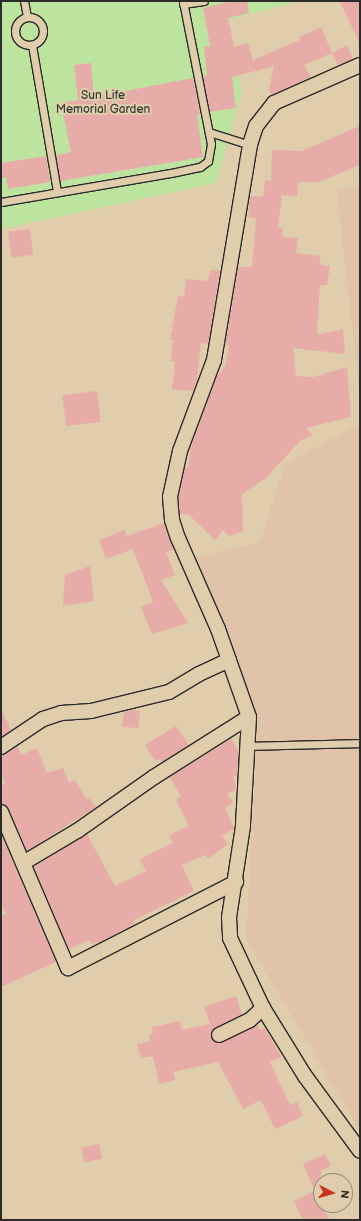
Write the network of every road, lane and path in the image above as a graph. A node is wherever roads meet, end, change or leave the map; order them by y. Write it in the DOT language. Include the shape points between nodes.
graph roads {
  1 [pos="24,1"];
  2 [pos="204,1"];
  3 [pos="183,2"];
  4 [pos="27,17"];
  5 [pos="32,45"];
  6 [pos="360,66"];
  7 [pos="209,132"];
  8 [pos="250,145"];
  9 [pos="57,192"];
  10 [pos="1,202"];
  11 [pos="229,660"];
  12 [pos="249,717"];
  13 [pos="360,743"];
  14 [pos="249,746"];
  15 [pos="1,747"];
  16 [pos="1,812"];
  17 [pos="23,863"];
  18 [pos="236,882"];
  19 [pos="263,1008"];
  20 [pos="219,1035"];
  21 [pos="360,1151"];
  1 -- 4 [label="lane"];
  2 -- 3 [label="lane"];
  3 -- 7 [label="lane"];
  4 -- 5 [label="lane" via="38,19 44,29 41,39"];
  4 -- 5 [label="lane" via="18,22 15,33 21,43"];
  5 -- 9 [label="lane"];
  6 -- 8 [label="street" via="274,103 262,116"];
  7 -- 8 [label="lane"];
  7 -- 9 [label="lane" via="211,154 208,161 200,167"];
  8 -- 11 [label="street" via="214,360 180,451 170,497 176,532"];
  9 -- 10 [label="lane"];
  11 -- 12 [label="street"];
  11 -- 15 [label="street" via="168,692 98,709 61,713 43,719"];
  12 -- 14 [label="street"];
  12 -- 17 [label="street" via="154,777 77,831"];
  13 -- 14 [label="lane"];
  14 -- 18 [label="street"];
  16 -- 17 [label="street"];
  17 -- 18 [label="street" via="68,968"];
  18 -- 19 [label="street" via="229,917 230,938"];
  19 -- 20 [label="street" via="250,1020"];
  19 -- 21 [label="street" via="306,1076"];
}
